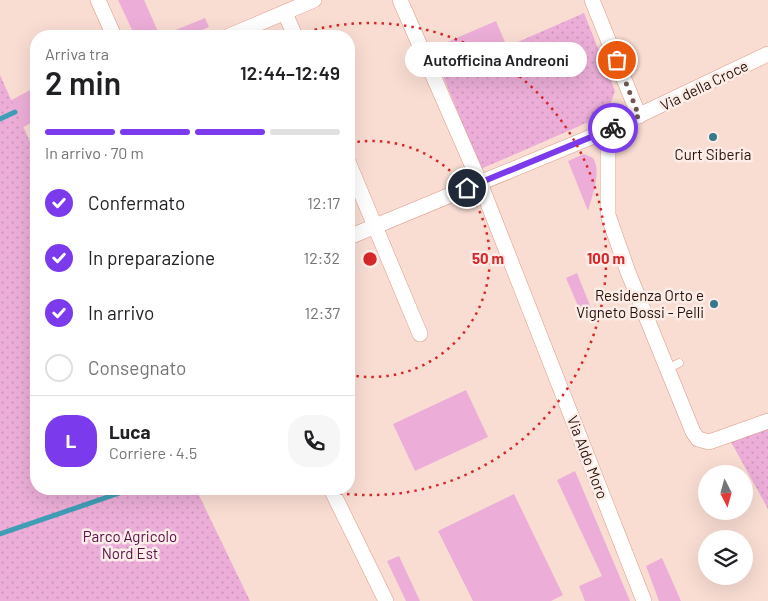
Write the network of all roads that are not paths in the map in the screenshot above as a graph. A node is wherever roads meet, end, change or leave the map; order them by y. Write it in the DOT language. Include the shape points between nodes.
graph roads {
  1 [pos="98,0"];
  2 [pos="314,0"];
  3 [pos="400,0"];
  4 [pos="592,0"];
  5 [pos="285,13"];
  6 [pos="111,30"];
  7 [pos="244,30"];
  8 [pos="292,30"];
  9 [pos="768,54"];
  10 [pos="639,116"];
  11 [pos="608,130"];
  12 [pos="355,178"];
  13 [pos="480,183"];
  14 [pos="375,226"];
  15 [pos="355,234"];
  16 [pos="420,334"];
  17 [pos="768,421"];
  18 [pos="334,495"];
  19 [pos="386,601"];
  20 [pos="644,601"];
  1 -- 6 [label="street"];
  2 -- 5 [label="street"];
  3 -- 13 [label="street, Via Aldo Moro"];
  4 -- 10 [label="street"];
  5 -- 7 [label="street"];
  5 -- 8 [label="street"];
  9 -- 10 [label="street, Via della Croce"];
  10 -- 11 [label="street, Via della Croce"];
  11 -- 13 [label="street, Via della Croce"];
  11 -- 17 [label="street" via="608,213 655,339 673,366 692,432 698,439 712,441"];
  12 -- 14 [label="street"];
  13 -- 14 [label="street, Via della Croce"];
  13 -- 20 [label="street, Via Aldo Moro"];
  14 -- 15 [label="street, Via della Croce"];
  14 -- 16 [label="street"];
  18 -- 19 [label="street"];
}
